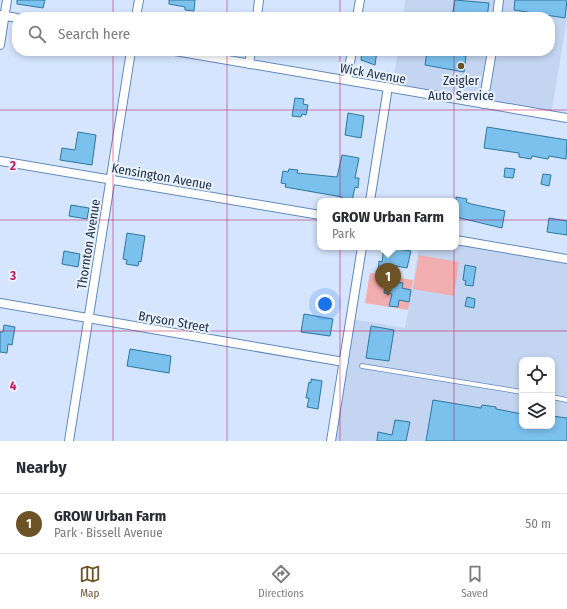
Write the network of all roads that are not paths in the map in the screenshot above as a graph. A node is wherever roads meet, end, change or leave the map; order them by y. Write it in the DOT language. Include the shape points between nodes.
graph roads {
  1 [pos="7,0"];
  2 [pos="139,0"];
  3 [pos="259,0"];
  4 [pos="360,0"];
  5 [pos="499,0"];
  6 [pos="137,12"];
  7 [pos="258,12"];
  8 [pos="358,12"];
  9 [pos="498,12"];
  10 [pos="2,16"];
  11 [pos="12,17"];
  12 [pos="0,44"];
  13 [pos="130,56"];
  14 [pos="203,56"];
  15 [pos="250,56"];
  16 [pos="351,56"];
  17 [pos="491,56"];
  18 [pos="249,64"];
  19 [pos="347,80"];
  20 [pos="388,87"];
  21 [pos="484,104"];
  22 [pos="567,118"];
  23 [pos="0,160"];
  24 [pos="110,179"];
  25 [pos="370,198"];
  26 [pos="317,214"];
  27 [pos="459,240"];
  28 [pos="362,250"];
  29 [pos="567,258"];
  30 [pos="0,303"];
  31 [pos="89,318"];
  32 [pos="344,362"];
  33 [pos="362,366"];
  34 [pos="519,392"];
  35 [pos="555,398"];
  36 [pos="567,400"];
  37 [pos="69,441"];
  38 [pos="331,441"];
  1 -- 10 [label="street"];
  2 -- 6 [label="street"];
  3 -- 7 [label="street"];
  4 -- 8 [label="street"];
  5 -- 9 [label="street"];
  10 -- 11 [label="street"];
  10 -- 12 [label="street"];
  13 -- 24 [label="street, Thornton Avenue"];
  14 -- 18 [label="street, Wick Avenue"];
  15 -- 18 [label="street"];
  16 -- 19 [label="street"];
  17 -- 21 [label="street"];
  18 -- 19 [label="street, Wick Avenue"];
  19 -- 20 [label="street, Wick Avenue"];
  20 -- 21 [label="street, Wick Avenue"];
  20 -- 25 [label="street"];
  21 -- 22 [label="street, Wick Avenue"];
  23 -- 24 [label="street, Kensington Avenue"];
  24 -- 26 [label="street, Kensington Avenue"];
  24 -- 31 [label="street, Thornton Avenue"];
  27 -- 29 [label="street"];
  28 -- 32 [label="street"];
  30 -- 31 [label="street, Bryson Street"];
  31 -- 32 [label="street, Bryson Street"];
  31 -- 37 [label="street, Thornton Avenue"];
  32 -- 38 [label="street"];
  33 -- 34 [label="lane"];
  35 -- 36 [label="lane"];
}
